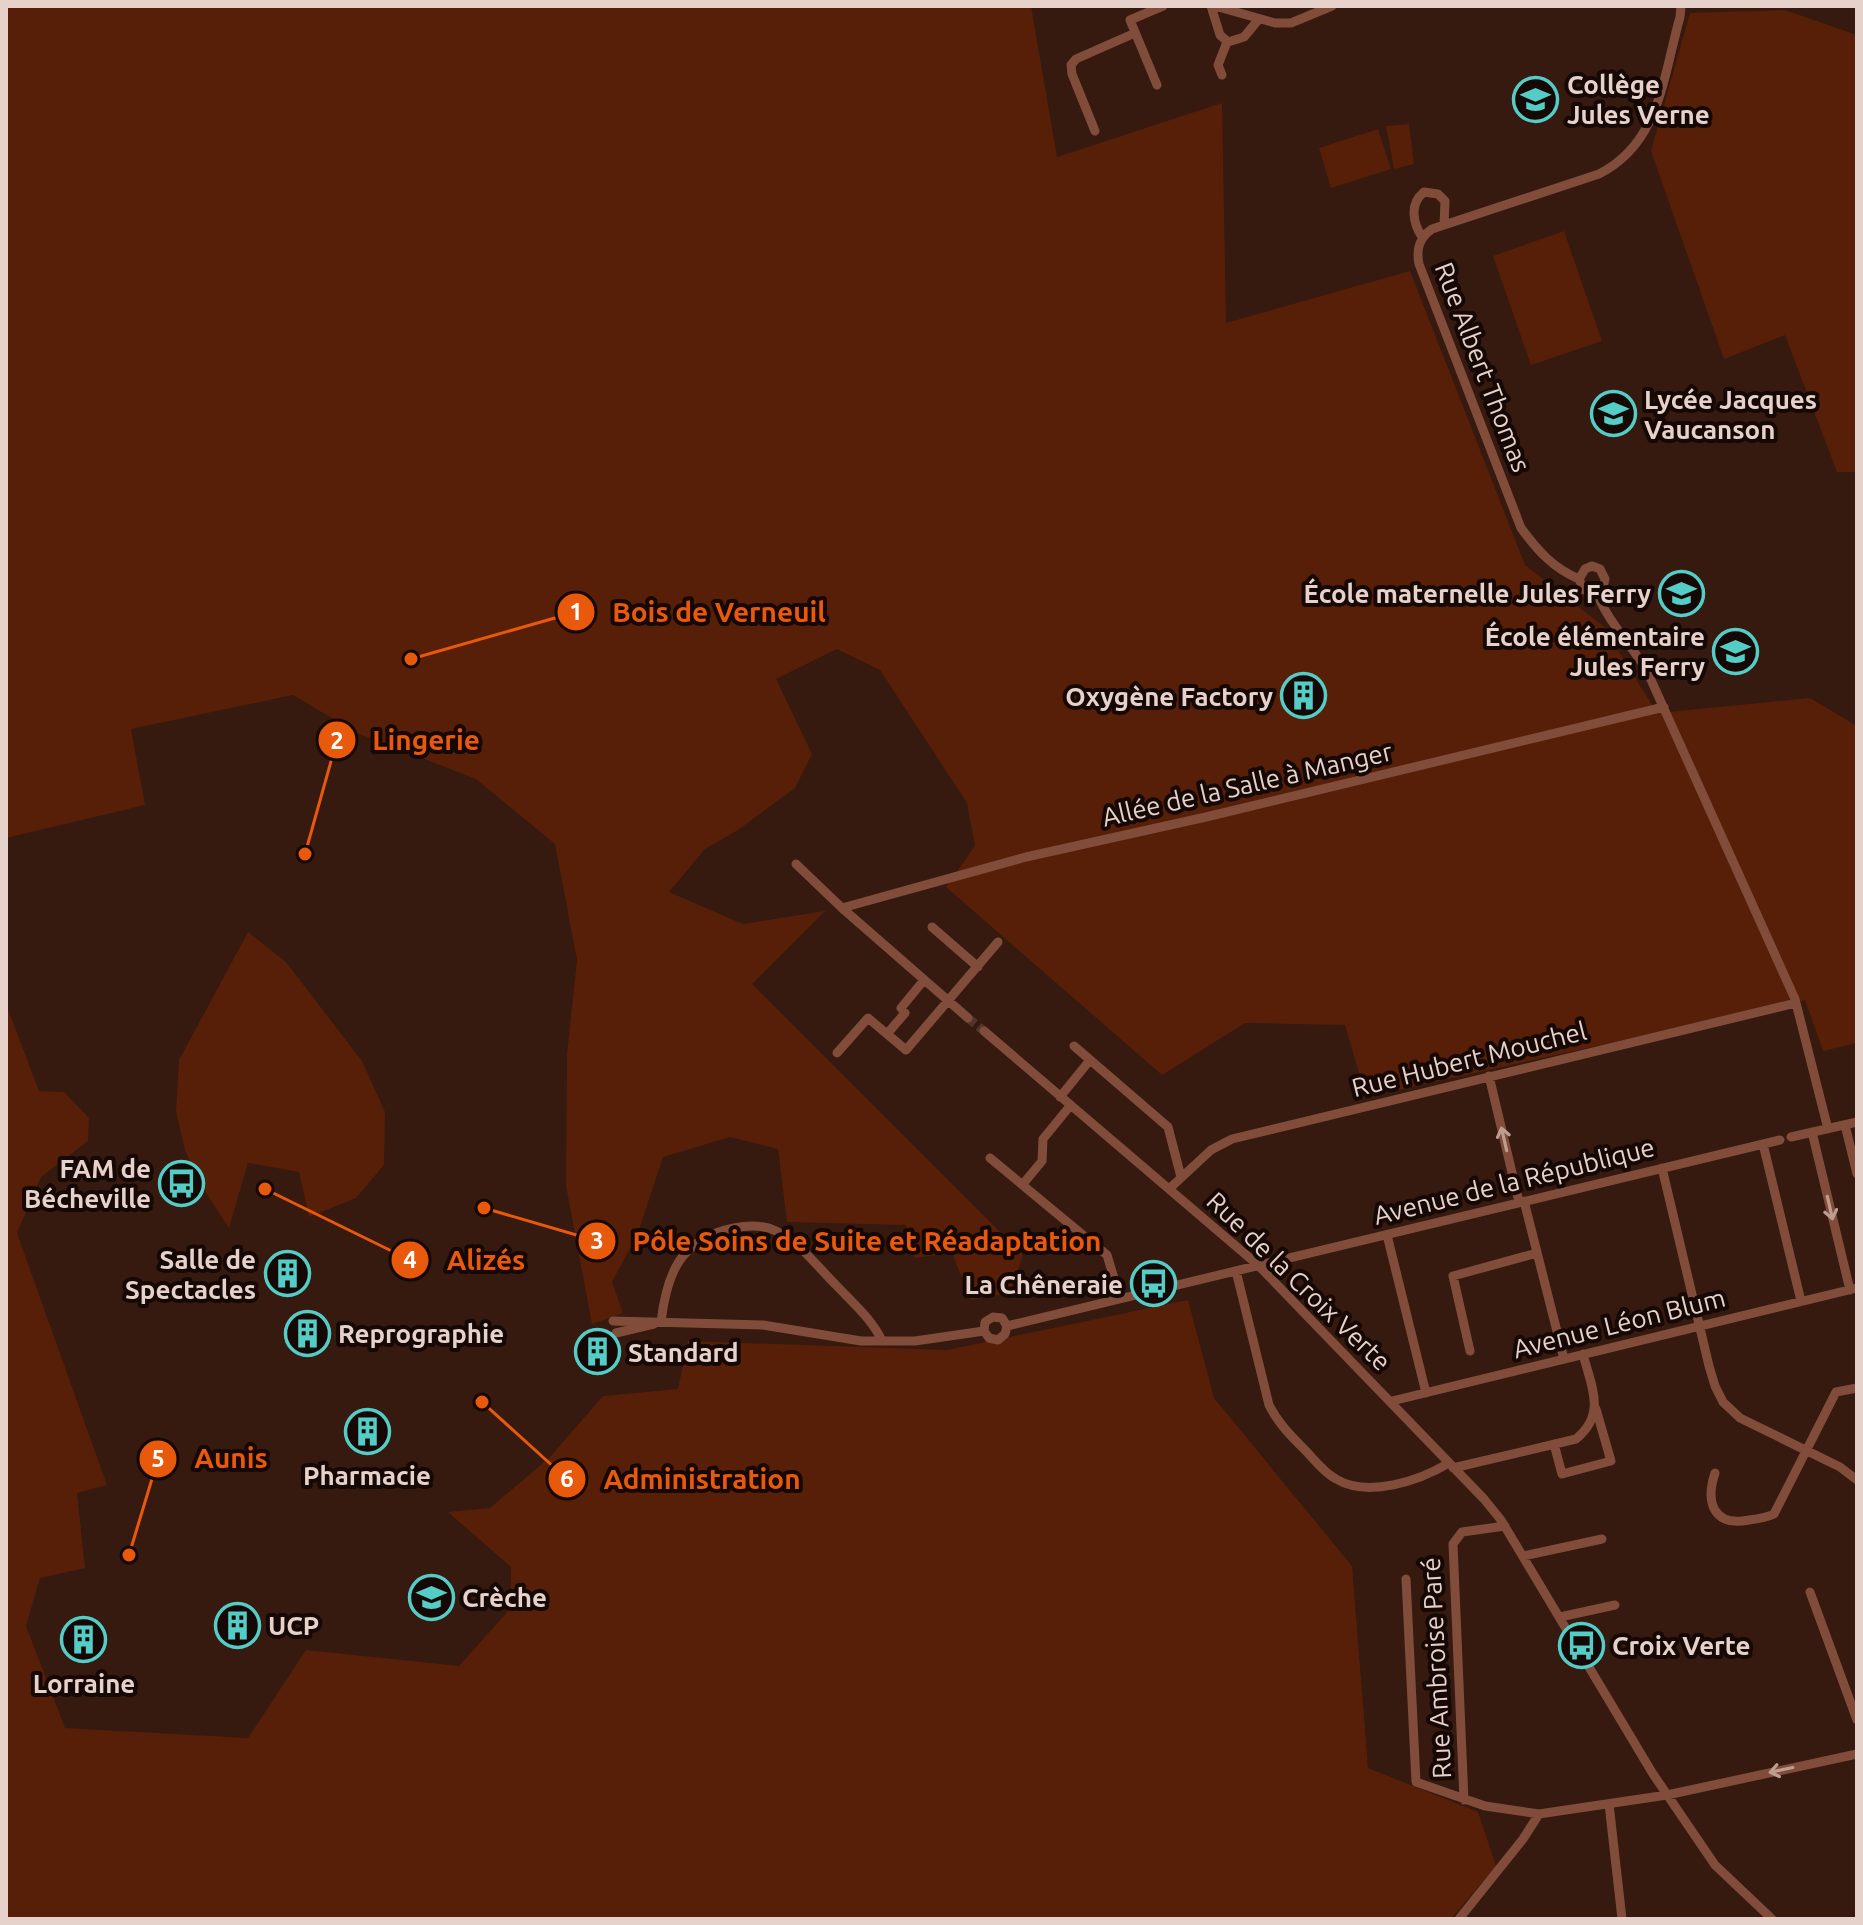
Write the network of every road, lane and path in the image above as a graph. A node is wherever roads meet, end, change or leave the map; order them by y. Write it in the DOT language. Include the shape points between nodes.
graph roads {
  1 [pos="1163,6"];
  2 [pos="1213,6"];
  3 [pos="1332,6"];
  4 [pos="1681,6"];
  5 [pos="1259,19"];
  6 [pos="1135,33"];
  7 [pos="1227,42"];
  8 [pos="1222,75"];
  9 [pos="1157,85"];
  10 [pos="1095,131"];
  11 [pos="1444,225"];
  12 [pos="1422,237"];
  13 [pos="1579,579"];
  14 [pos="1596,591"];
  15 [pos="1664,707"];
  16 [pos="796,864"];
  17 [pos="842,908"];
  18 [pos="932,927"];
  19 [pos="998,942"];
  20 [pos="978,967"];
  21 [pos="924,980"];
  22 [pos="949,1001"];
  23 [pos="1796,1003"];
  24 [pos="968,1018"];
  25 [pos="984,1031"];
  26 [pos="887,1034"];
  27 [pos="1074,1046"];
  28 [pos="837,1053"];
  29 [pos="1090,1060"];
  30 [pos="1489,1076"];
  31 [pos="1060,1097"];
  32 [pos="1070,1106"];
  33 [pos="1857,1122"];
  34 [pos="1845,1125"];
  35 [pos="1828,1129"];
  36 [pos="1812,1132"];
  37 [pos="1791,1137"];
  38 [pos="1780,1140"];
  39 [pos="1763,1144"];
  40 [pos="990,1158"];
  41 [pos="1662,1168"];
  42 [pos="1857,1174"];
  43 [pos="1181,1177"];
  44 [pos="1023,1184"];
  45 [pos="1169,1189"];
  46 [pos="1521,1202"];
  47 [pos="1387,1235"];
  48 [pos="1537,1253"];
  49 [pos="1258,1265"];
  50 [pos="1236,1271"];
  51 [pos="1853,1289"];
  52 [pos="1120,1298"];
  53 [pos="1801,1301"];
  54 [pos="613,1321"];
  55 [pos="661,1322"];
  56 [pos="1007,1326"];
  57 [pos="1699,1326"];
  58 [pos="984,1331"];
  59 [pos="616,1333"];
  60 [pos="882,1341"];
  61 [pos="1470,1351"];
  62 [pos="1583,1354"];
  63 [pos="1564,1359"];
  64 [pos="1857,1388"];
  65 [pos="1426,1393"];
  66 [pos="1392,1401"];
  67 [pos="1596,1409"];
  68 [pos="1554,1444"];
  69 [pos="1805,1449"];
  70 [pos="1451,1466"];
  71 [pos="1715,1473"];
  72 [pos="1857,1480"];
  73 [pos="1505,1526"];
  74 [pos="1602,1539"];
  75 [pos="1523,1556"];
  76 [pos="1406,1579"];
  77 [pos="1810,1592"];
  78 [pos="1615,1605"];
  79 [pos="1560,1617"];
  80 [pos="1857,1720"];
  81 [pos="1857,1754"];
  82 [pos="1667,1795"];
  83 [pos="1464,1800"];
  84 [pos="1609,1804"];
  85 [pos="1539,1814"];
  86 [pos="1459,1919"];
  87 [pos="1622,1919"];
  88 [pos="1772,1919"];
  1 -- 6 [label="street" via="1130,20"];
  2 -- 5 [label="street"];
  2 -- 7 [label="street"];
  3 -- 5 [label="street" via="1291,23"];
  4 -- 11 [label="street, Rue Albert Thomas" via="1653,117 1620,162 1599,174"];
  5 -- 7 [label="street" via="1244,37"];
  6 -- 9 [label="street"];
  6 -- 10 [label="street" via="1071,65"];
  7 -- 8 [label="street" via="1218,65"];
  11 -- 12 [label="street, Rue Albert Thomas"];
  11 -- 12 [label="street" via="1445,201 1424,192 1415,205"];
  12 -- 13 [label="street, Rue Albert Thomas" via="1419,264 1521,528 1558,570"];
  13 -- 14 [label="street" via="1584,590"];
  13 -- 14 [label="street" via="1585,569 1600,569 1605,579"];
  14 -- 15 [label="street"];
  15 -- 17 [label="street, Allée de la Salle à Manger" via="1026,857"];
  15 -- 23 [label="street"];
  16 -- 17 [label="street"];
  17 -- 21 [label="street"];
  18 -- 20 [label="street"];
  19 -- 20 [label="street"];
  20 -- 22 [label="street"];
  21 -- 22 [label="street"];
  21 -- 26 [label="street"];
  22 -- 24 [label="street"];
  22 -- 26 [label="street" via="906,1050"];
  23 -- 30 [label="street, Rue Hubert Mouchel"];
  23 -- 35 [label="street"];
  25 -- 31 [label="street, Rue de la Croix Verte"];
  26 -- 28 [label="street" via="868,1018"];
  27 -- 29 [label="street"];
  29 -- 31 [label="street"];
  29 -- 43 [label="street" via="1168,1127"];
  30 -- 43 [label="street, Rue Hubert Mouchel" via="1232,1139"];
  46 -- 30 [label="street, one-way"];
  31 -- 32 [label="street, Rue de la Croix Verte"];
  32 -- 44 [label="street" via="1043,1139 1042,1161"];
  32 -- 45 [label="street, Rue de la Croix Verte"];
  33 -- 34 [label="street"];
  34 -- 35 [label="street"];
  34 -- 42 [label="street"];
  35 -- 36 [label="street"];
  36 -- 37 [label="street"];
  36 -- 51 [label="street, one-way"];
  38 -- 39 [label="street, Avenue de la République"];
  39 -- 41 [label="street, Avenue de la République"];
  39 -- 53 [label="street"];
  40 -- 44 [label="street"];
  41 -- 46 [label="street, Avenue de la République"];
  41 -- 57 [label="street"];
  43 -- 45 [label="street, Rue Hubert Mouchel"];
  44 -- 52 [label="street" via="1107,1255"];
  45 -- 49 [label="street, Rue de la Croix Verte"];
  46 -- 47 [label="street, Avenue de la République"];
  46 -- 48 [label="street"];
  47 -- 49 [label="street, Avenue de la République"];
  47 -- 65 [label="street"];
  48 -- 61 [label="street" via="1453,1276"];
  48 -- 63 [label="street"];
  49 -- 50 [label="street, Avenue de la République"];
  49 -- 66 [label="street, Rue de la Croix Verte"];
  50 -- 52 [label="street, Avenue de la République"];
  50 -- 70 [label="street" via="1269,1405 1279,1424 1326,1472 1354,1486 1373,1487"];
  51 -- 53 [label="street, Avenue Léon Blum"];
  52 -- 56 [label="street, Avenue de la République"];
  53 -- 57 [label="street, Avenue Léon Blum"];
  54 -- 55 [label="street"];
  55 -- 59 [label="street"];
  55 -- 60 [label="street" via="763,1325"];
  55 -- 60 [label="street" via="665,1290 686,1253 710,1235 754,1225 791,1240"];
  56 -- 58 [label="street" via="998,1340"];
  56 -- 58 [label="street" via="1002,1318 993,1317 985,1322"];
  57 -- 62 [label="street, Avenue Léon Blum"];
  57 -- 69 [label="street" via="1715,1386 1727,1408"];
  58 -- 60 [label="street"];
  62 -- 63 [label="street, Avenue Léon Blum"];
  62 -- 67 [label="street"];
  63 -- 65 [label="street, Avenue Léon Blum"];
  64 -- 69 [label="street" via="1836,1392"];
  65 -- 66 [label="street, Avenue Léon Blum"];
  66 -- 70 [label="street, Rue de la Croix Verte"];
  67 -- 68 [label="street" via="1587,1430"];
  67 -- 68 [label="street" via="1611,1461 1562,1474"];
  68 -- 70 [label="street"];
  69 -- 71 [label="street" via="1785,1497 1768,1517 1726,1522 1715,1512 1709,1489"];
  69 -- 72 [label="street"];
  70 -- 73 [label="street, Rue de la Croix Verte"];
  73 -- 75 [label="street, Rue de la Croix Verte"];
  73 -- 83 [label="street, Rue Ambroise Paré" via="1462,1532 1453,1544"];
  74 -- 75 [label="street"];
  75 -- 79 [label="street, Rue de la Croix Verte"];
  76 -- 83 [label="street" via="1416,1782"];
  77 -- 80 [label="street"];
  78 -- 79 [label="street"];
  79 -- 82 [label="street, Rue de la Croix Verte"];
  81 -- 82 [label="street, one-way"];
  82 -- 84 [label="street"];
  82 -- 88 [label="street, Rue de la Croix Verte" via="1715,1865"];
  83 -- 85 [label="street"];
  84 -- 85 [label="street"];
  84 -- 87 [label="street"];
  85 -- 86 [label="street"];
}
